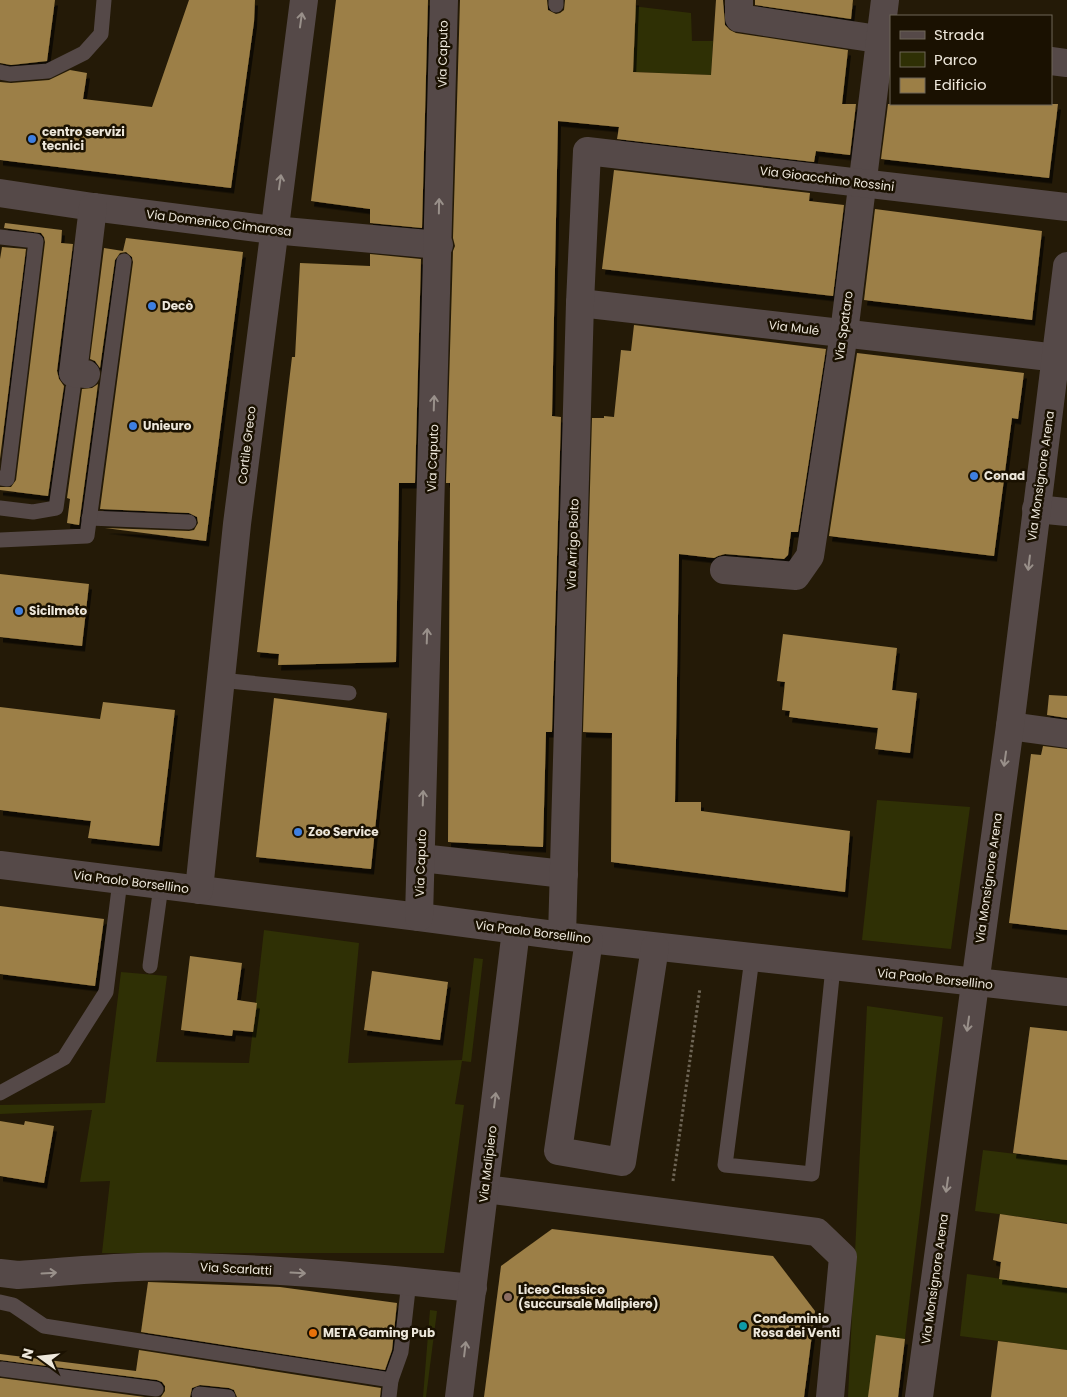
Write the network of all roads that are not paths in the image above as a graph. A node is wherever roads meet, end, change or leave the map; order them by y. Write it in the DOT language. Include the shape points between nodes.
graph roads {
  1 [pos="104,0"];
  2 [pos="304,0"];
  3 [pos="444,0"];
  4 [pos="885,0"];
  5 [pos="739,9"];
  6 [pos="885,40"];
  7 [pos="1052,61"];
  8 [pos="1067,63"];
  9 [pos="0,72"];
  10 [pos="586,151"];
  11 [pos="862,183"];
  12 [pos="0,193"];
  13 [pos="93,207"];
  14 [pos="1067,207"];
  15 [pos="274,230"];
  16 [pos="0,237"];
  17 [pos="439,245"];
  18 [pos="124,261"];
  19 [pos="1067,266"];
  20 [pos="580,303"];
  21 [pos="844,334"];
  22 [pos="1062,359"];
  23 [pos="79,381"];
  24 [pos="0,478"];
  25 [pos="0,508"];
  26 [pos="1036,509"];
  27 [pos="1067,512"];
  28 [pos="89,518"];
  29 [pos="189,522"];
  30 [pos="0,540"];
  31 [pos="724,570"];
  32 [pos="220,680"];
  33 [pos="348,693"];
  34 [pos="1010,726"];
  35 [pos="1067,734"];
  36 [pos="421,858"];
  37 [pos="0,865"];
  38 [pos="564,874"];
  39 [pos="120,881"];
  40 [pos="161,886"];
  41 [pos="199,890"];
  42 [pos="419,917"];
  43 [pos="516,930"];
  44 [pos="562,936"];
  45 [pos="589,940"];
  46 [pos="655,947"];
  47 [pos="752,958"];
  48 [pos="150,966"];
  49 [pos="833,967"];
  50 [pos="974,983"];
  51 [pos="1067,992"];
  52 [pos="0,1093"];
  53 [pos="485,1189"];
  54 [pos="0,1273"];
  55 [pos="409,1281"];
  56 [pos="472,1288"];
  57 [pos="0,1302"];
  58 [pos="2,1369"];
  59 [pos="390,1380"];
  60 [pos="156,1389"];
  61 [pos="199,1394"];
  62 [pos="228,1397"];
  63 [pos="389,1397"];
  64 [pos="459,1397"];
  65 [pos="830,1397"];
  66 [pos="919,1397"];
  1 -- 9 [label="lane" via="101,34 84,53 48,71"];
  15 -- 2 [label="street, Cortile Greco, one-way"];
  17 -- 3 [label="street, Via Caputo, one-way"];
  4 -- 6 [label="street, Via Spataro"];
  5 -- 6 [label="street"];
  6 -- 11 [label="street, Via Spataro"];
  7 -- 8 [label="street"];
  10 -- 11 [label="street, Via Gioacchino Rossini"];
  10 -- 20 [label="street, Via Arrigo Boito"];
  11 -- 14 [label="street, Via Gioacchino Rossini"];
  11 -- 21 [label="street, Via Spataro"];
  12 -- 13 [label="street, Via Domenico Cimarosa"];
  13 -- 15 [label="street, Via Domenico Cimarosa"];
  13 -- 23 [label="street" via="73,373"];
  15 -- 17 [label="street, Via Domenico Cimarosa"];
  15 -- 32 [label="street, Cortile Greco"];
  16 -- 24 [label="lane" via="36,241 7,479"];
  36 -- 17 [label="street, Via Caputo, one-way"];
  18 -- 28 [label="lane"];
  19 -- 22 [label="street, Via Monsignore Arena"];
  20 -- 21 [label="street, Via Mulé"];
  20 -- 38 [label="street, Via Arrigo Boito"];
  21 -- 22 [label="street, Via Mulé"];
  21 -- 31 [label="street, Via Spataro" via="810,556 796,576"];
  22 -- 26 [label="street, Via Monsignore Arena"];
  23 -- 25 [label="lane" via="56,508 32,512"];
  26 -- 27 [label="street"];
  26 -- 34 [label="street, Via Monsignore Arena, one-way"];
  28 -- 29 [label="lane"];
  28 -- 30 [label="lane" via="86,536"];
  32 -- 33 [label="lane"];
  32 -- 41 [label="street, Cortile Greco"];
  34 -- 35 [label="street"];
  34 -- 50 [label="street, Via Monsignore Arena, one-way"];
  36 -- 38 [label="street"];
  36 -- 42 [label="street, Via Caputo"];
  37 -- 39 [label="street, Via Paolo Borsellino"];
  38 -- 44 [label="street, Via Arrigo Boito"];
  39 -- 40 [label="street, Via Paolo Borsellino"];
  39 -- 52 [label="lane" via="106,992 64,1058"];
  40 -- 41 [label="street, Via Paolo Borsellino"];
  40 -- 48 [label="lane"];
  41 -- 42 [label="street, Via Paolo Borsellino"];
  42 -- 43 [label="street, Via Paolo Borsellino"];
  43 -- 44 [label="street, Via Paolo Borsellino"];
  53 -- 43 [label="street, Via Malipiero, one-way"];
  44 -- 45 [label="street, Via Paolo Borsellino"];
  45 -- 46 [label="street, Via Paolo Borsellino"];
  45 -- 46 [label="street" via="558,1152 622,1162"];
  46 -- 47 [label="street, Via Paolo Borsellino"];
  47 -- 49 [label="street, Via Paolo Borsellino"];
  47 -- 49 [label="lane" via="725,1164 773,1170 812,1174"];
  49 -- 50 [label="street, Via Paolo Borsellino"];
  50 -- 51 [label="street, Via Paolo Borsellino"];
  50 -- 66 [label="street, Via Monsignore Arena, one-way"];
  53 -- 56 [label="street, Via Malipiero"];
  53 -- 65 [label="street" via="817,1232 842,1257"];
  54 -- 55 [label="street, Via Scarlatti, one-way" via="18,1275 189,1267"];
  55 -- 56 [label="street, Via Scarlatti"];
  55 -- 59 [label="lane" via="402,1352"];
  64 -- 56 [label="street, Via Malipiero, one-way"];
  57 -- 59 [label="lane" via="13,1305 44,1326"];
  58 -- 60 [label="lane"];
  59 -- 63 [label="lane"];
  61 -- 62 [label="lane"];
}
